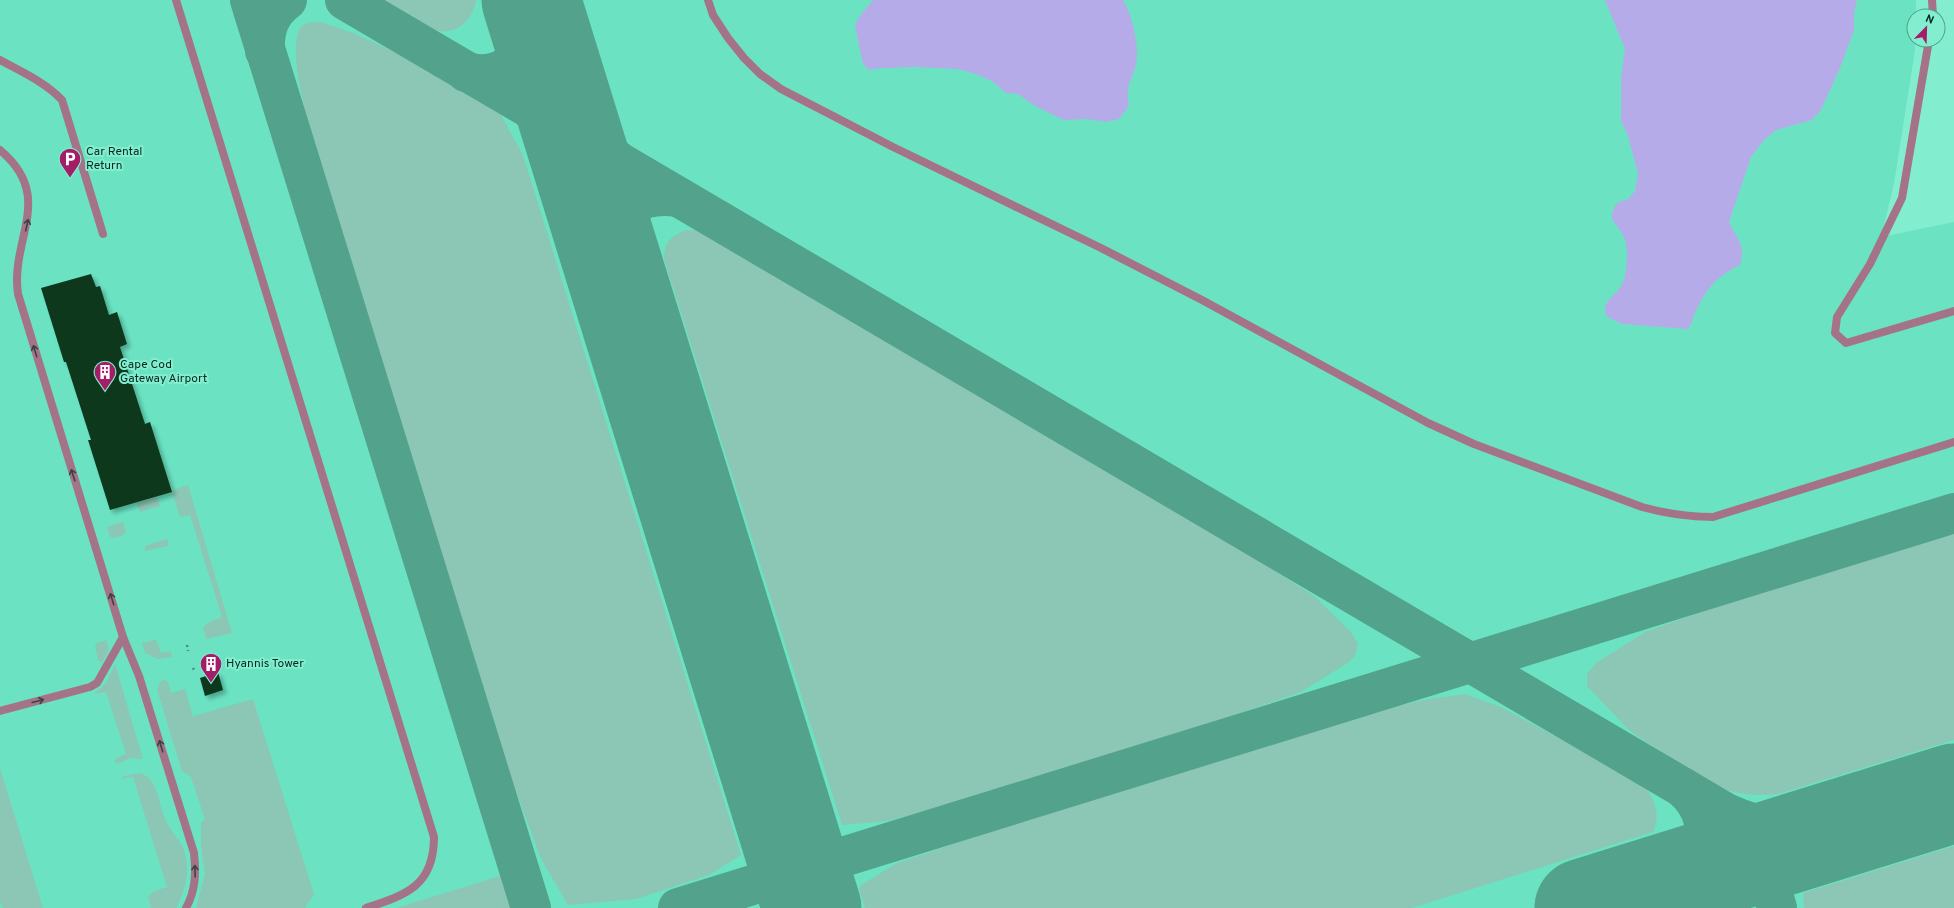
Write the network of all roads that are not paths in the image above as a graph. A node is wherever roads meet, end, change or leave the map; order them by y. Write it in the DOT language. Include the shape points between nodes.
graph roads {
  1 [pos="176,0"];
  2 [pos="708,0"];
  3 [pos="1928,48"];
  4 [pos="0,60"];
  5 [pos="0,150"];
  6 [pos="103,234"];
  7 [pos="1954,311"];
  8 [pos="1954,442"];
  9 [pos="123,637"];
  10 [pos="0,712"];
  11 [pos="186,908"];
  12 [pos="366,908"];
  1 -- 12 [label="lane" via="434,837 427,872 416,885 400,897"];
  2 -- 8 [label="lane" via="713,15 744,58 780,89 1202,300 1428,423 1474,444 1642,507 1686,517 1713,517"];
  3 -- 7 [label="lane" via="1902,198 1870,264 1837,317 1835,333 1846,343"];
  4 -- 6 [label="lane" via="52,90 62,100"];
  9 -- 5 [label="lane, one-way" via="18,294 17,267 29,217 29,202 18,169"];
  10 -- 9 [label="lane, one-way" via="97,684"];
  11 -- 9 [label="lane, one-way" via="195,880 194,853 139,676"];
}
